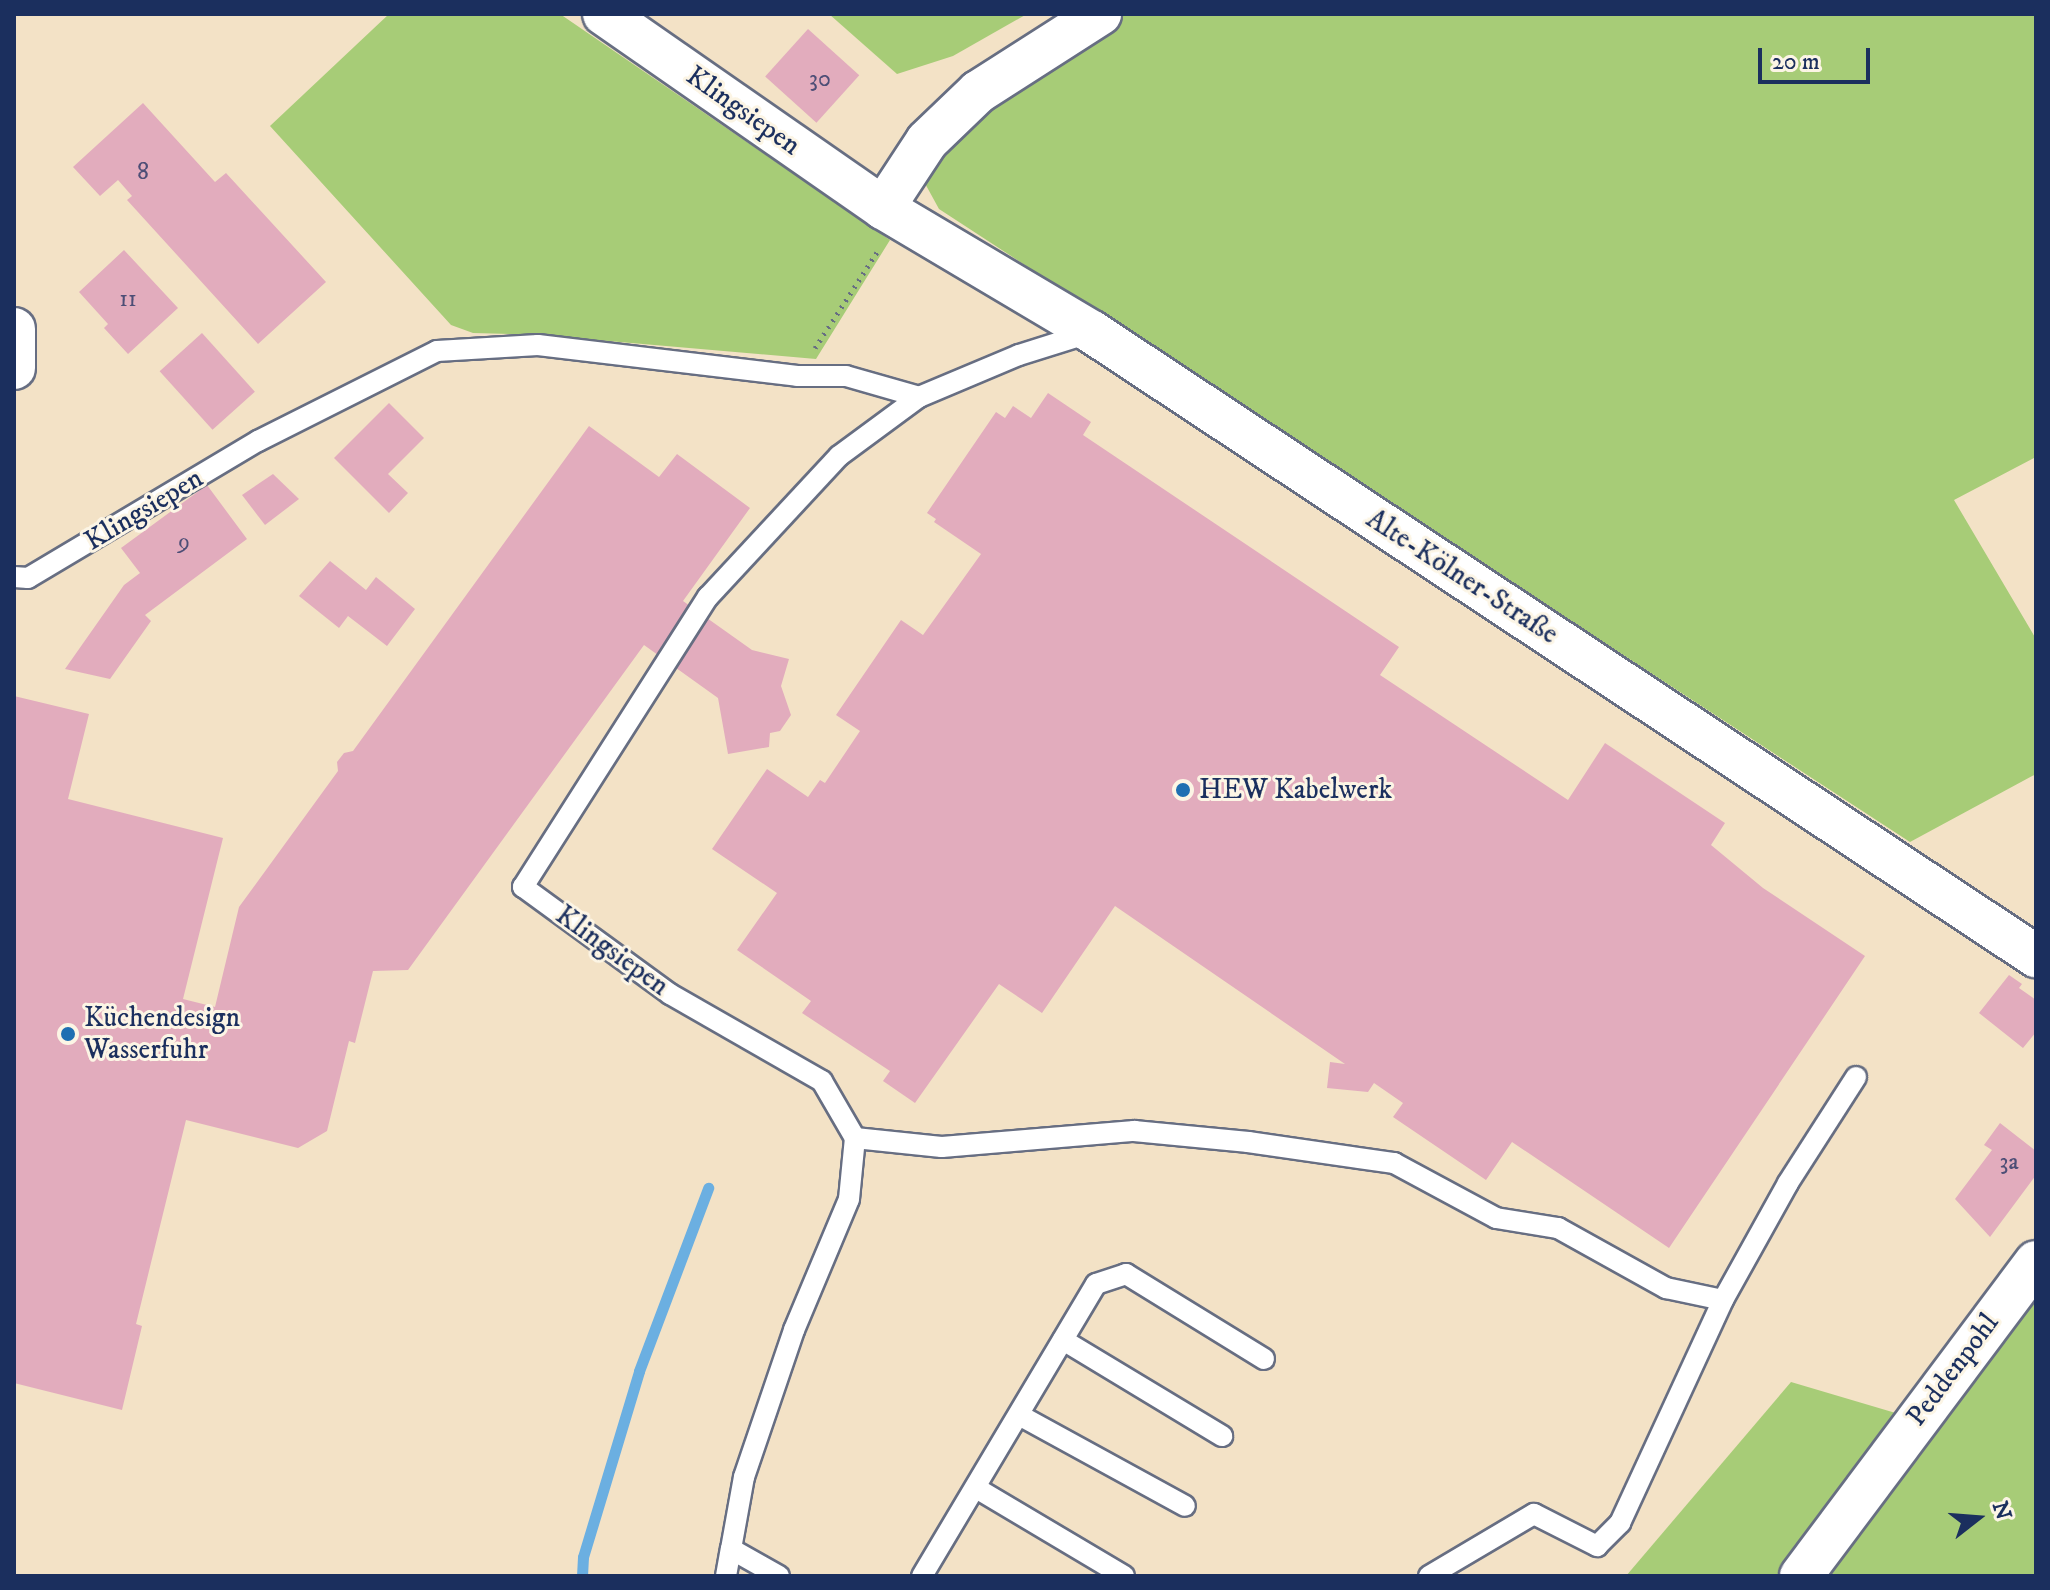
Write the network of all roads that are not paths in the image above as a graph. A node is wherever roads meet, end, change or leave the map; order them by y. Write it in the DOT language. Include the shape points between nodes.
graph roads {
  1 [pos="604,14"];
  2 [pos="1100,14"];
  3 [pos="891,213"];
  4 [pos="14,329"];
  5 [pos="1092,332"];
  6 [pos="14,368"];
  7 [pos="919,397"];
  8 [pos="14,577"];
  9 [pos="2036,956"];
  10 [pos="1856,1077"];
  11 [pos="855,1138"];
  12 [pos="2036,1262"];
  13 [pos="1723,1300"];
  14 [pos="1063,1340"];
  15 [pos="1264,1359"];
  16 [pos="1019,1415"];
  17 [pos="1222,1436"];
  18 [pos="976,1488"];
  19 [pos="1185,1506"];
  20 [pos="731,1549"];
  21 [pos="930,1574"];
  22 [pos="726,1576"];
  23 [pos="779,1576"];
  24 [pos="1124,1576"];
  25 [pos="1429,1576"];
  26 [pos="1801,1576"];
  1 -- 3 [label="street, Klingsiepen"];
  2 -- 3 [label="street" via="978,92 927,141"];
  3 -- 5 [label="street, Alte-Kölner-Straße"];
  4 -- 6 [label="street"];
  5 -- 7 [label="lane, Klingsiepen" via="1019,355"];
  5 -- 9 [label="street, Alte-Kölner-Straße"];
  7 -- 8 [label="lane, Klingsiepen" via="846,376 797,376 538,345 437,351 258,441 28,578"];
  7 -- 11 [label="lane, Klingsiepen" via="839,456 708,597 523,887 670,994 822,1081"];
  10 -- 13 [label="lane" via="1788,1183"];
  11 -- 13 [label="lane" via="942,1147 1134,1131 1394,1163 1496,1218 1558,1228 1666,1288"];
  11 -- 20 [label="lane" via="849,1199 794,1330 744,1477"];
  12 -- 26 [label="street, Peddenpohl"];
  13 -- 25 [label="lane" via="1620,1523 1597,1546 1534,1514"];
  14 -- 15 [label="lane" via="1096,1284 1126,1274"];
  14 -- 16 [label="lane"];
  14 -- 17 [label="lane"];
  16 -- 18 [label="lane"];
  16 -- 19 [label="lane"];
  18 -- 21 [label="lane"];
  18 -- 24 [label="lane"];
  20 -- 22 [label="lane"];
  20 -- 23 [label="lane"];
}
